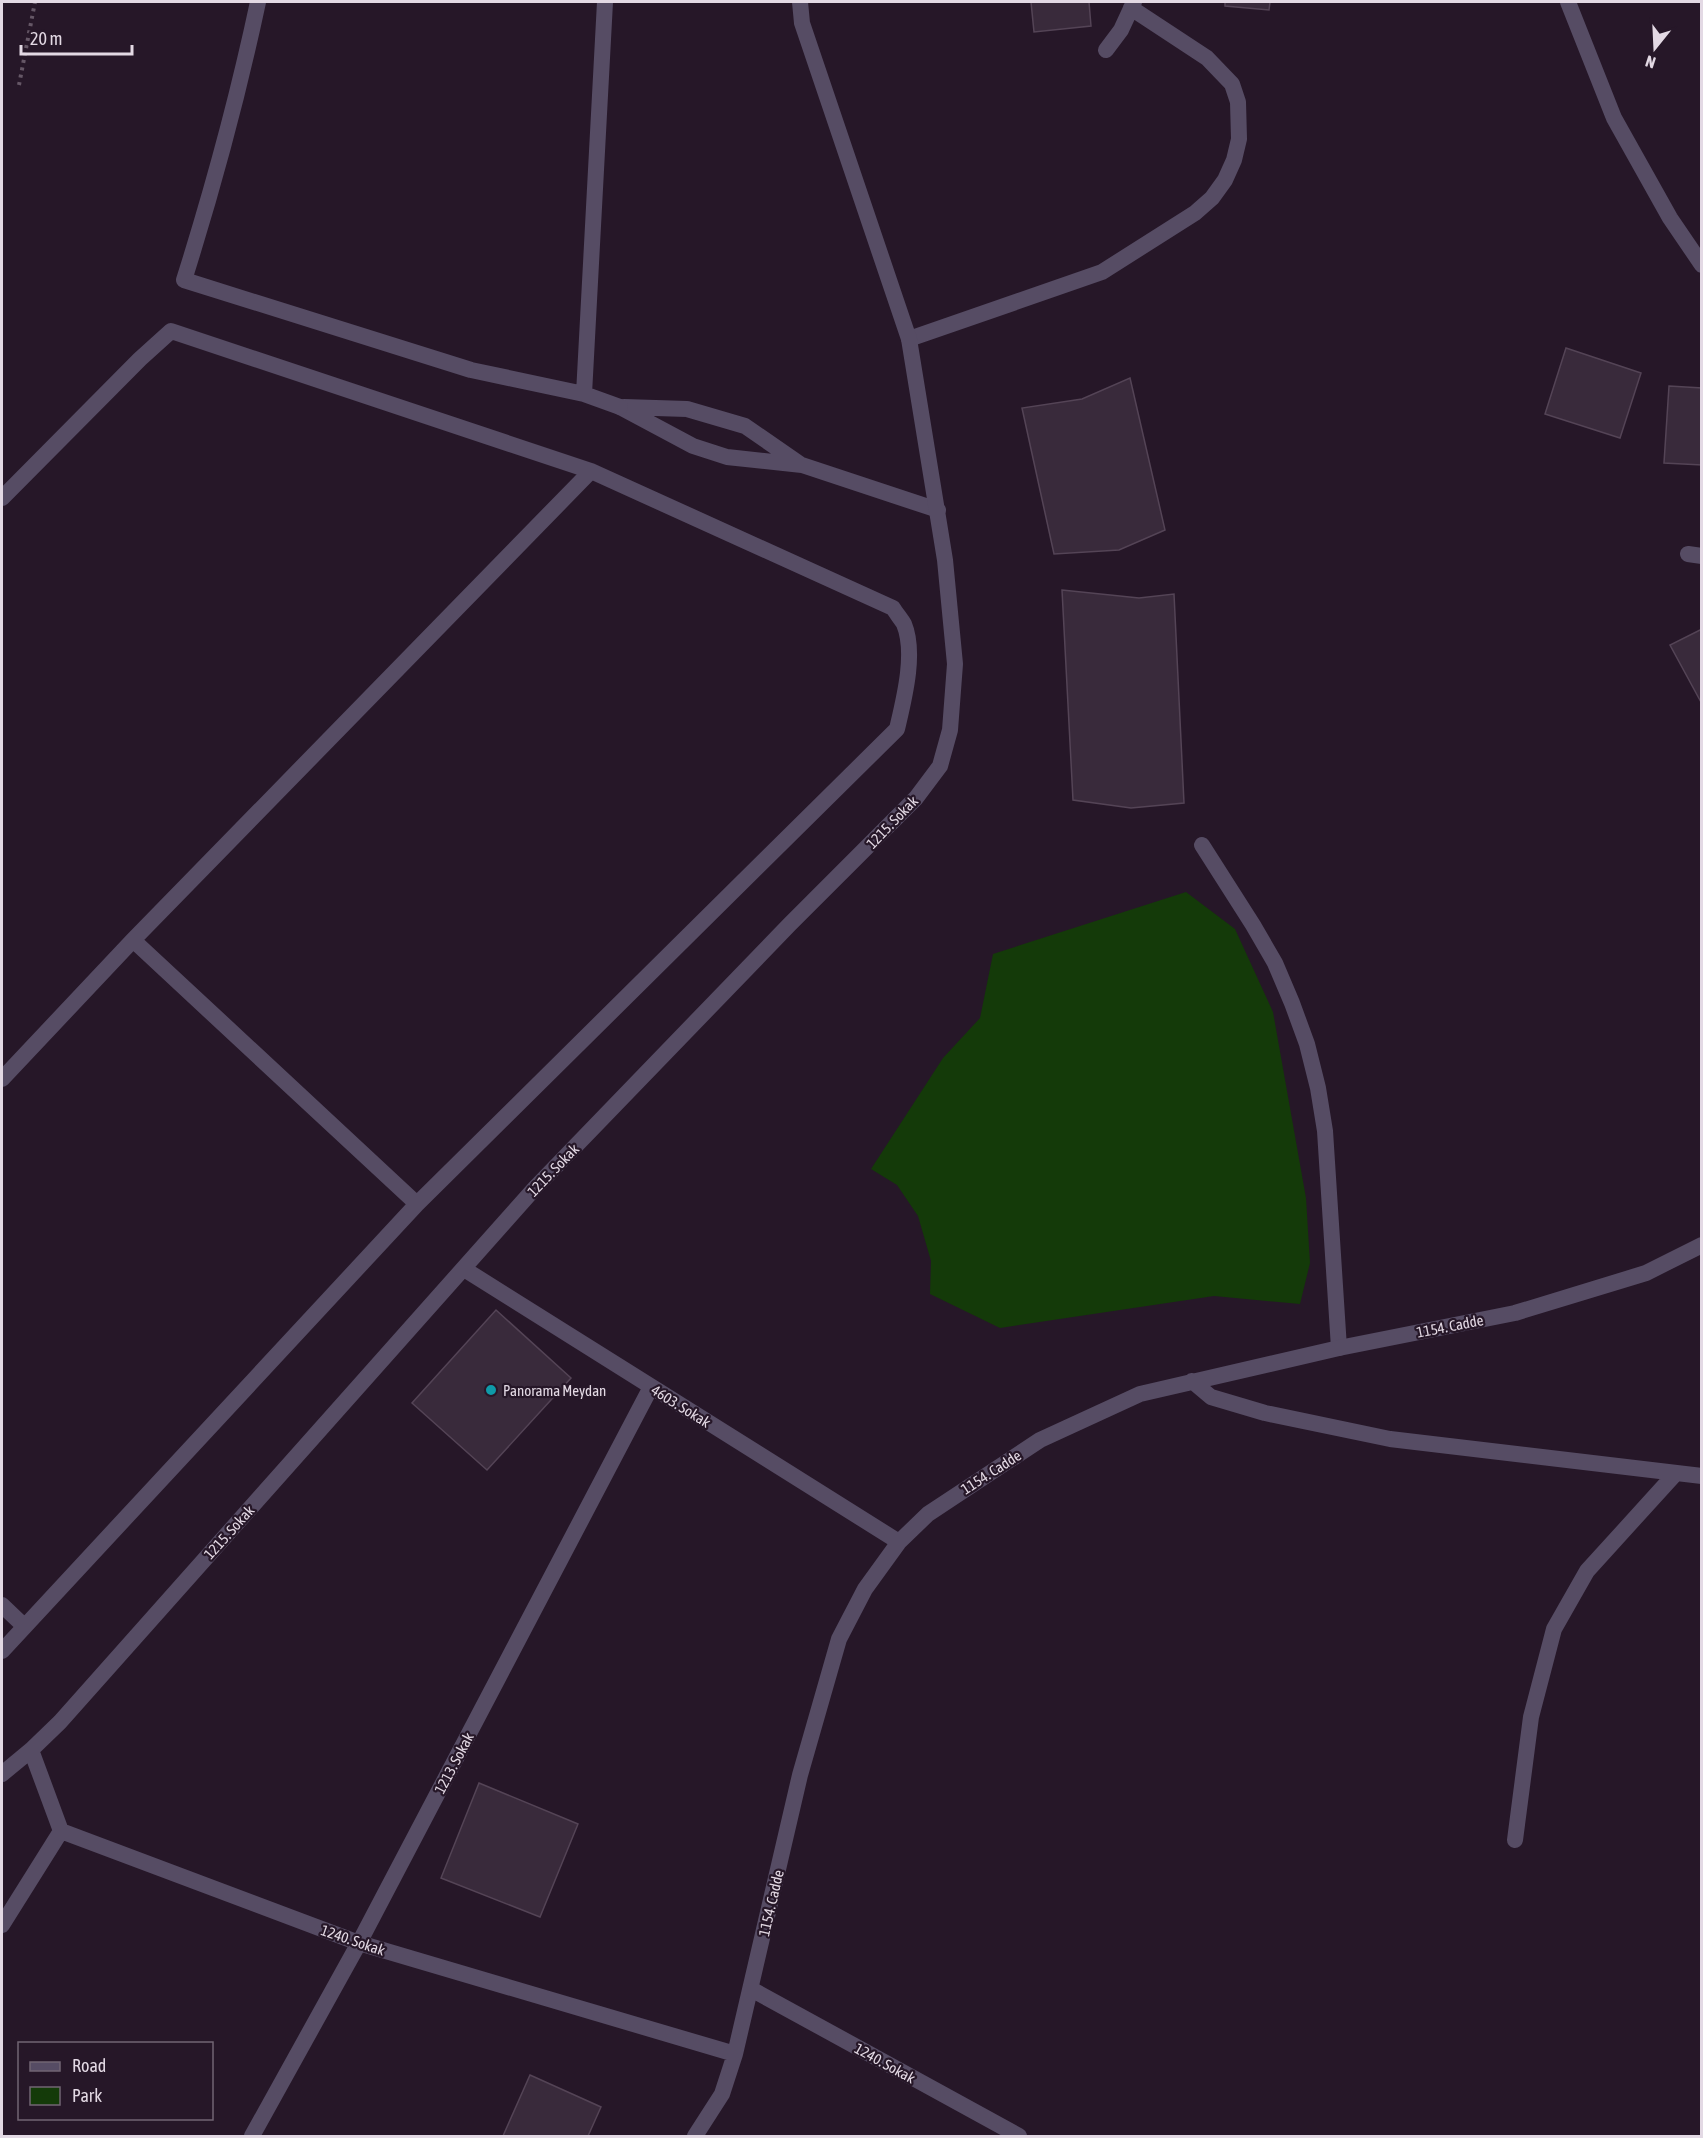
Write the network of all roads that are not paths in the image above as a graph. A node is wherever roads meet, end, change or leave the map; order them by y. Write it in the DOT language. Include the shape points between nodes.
graph roads {
  1 [pos="258,2"];
  2 [pos="605,2"];
  3 [pos="800,2"];
  4 [pos="1568,2"];
  5 [pos="1132,5"];
  6 [pos="1107,50"];
  7 [pos="1701,266"];
  8 [pos="909,339"];
  9 [pos="584,394"];
  10 [pos="620,407"];
  11 [pos="802,465"];
  12 [pos="591,471"];
  13 [pos="2,498"];
  14 [pos="938,510"];
  15 [pos="1202,845"];
  16 [pos="133,940"];
  17 [pos="2,1079"];
  18 [pos="417,1204"];
  19 [pos="1701,1245"];
  20 [pos="464,1269"];
  21 [pos="1339,1348"];
  22 [pos="1192,1381"];
  23 [pos="651,1387"];
  24 [pos="1676,1473"];
  25 [pos="1701,1476"];
  26 [pos="899,1542"];
  27 [pos="2,1605"];
  28 [pos="24,1626"];
  29 [pos="2,1650"];
  30 [pos="31,1750"];
  31 [pos="2,1774"];
  32 [pos="61,1831"];
  33 [pos="1515,1840"];
  34 [pos="2,1925"];
  35 [pos="359,1943"];
  36 [pos="751,1989"];
  37 [pos="735,2054"];
  38 [pos="252,2136"];
  39 [pos="695,2136"];
  40 [pos="1019,2136"];
  1 -- 9 [label="street" via="213,189 184,280 471,370"];
  2 -- 9 [label="street"];
  3 -- 8 [label="street, 1215. Sokak" via="802,23"];
  4 -- 7 [label="street" via="1614,118"];
  5 -- 6 [label="street"];
  5 -- 8 [label="street" via="1207,58 1232,84 1238,102 1239,139 1225,180 1195,213 1101,272"];
  8 -- 14 [label="street, 1215. Sokak"];
  9 -- 10 [label="street"];
  10 -- 11 [label="street" via="693,446 727,457"];
  10 -- 11 [label="street" via="687,409 745,426"];
  11 -- 14 [label="street"];
  12 -- 13 [label="street" via="171,331"];
  12 -- 16 [label="street"];
  12 -- 18 [label="street" via="893,608 904,623 909,643 906,690 897,729"];
  14 -- 20 [label="street, 1215. Sokak" via="955,664 950,730 940,766 916,798 534,1188"];
  15 -- 21 [label="street" via="1275,963 1307,1044 1325,1131"];
  16 -- 17 [label="street"];
  16 -- 18 [label="street"];
  18 -- 28 [label="street"];
  19 -- 21 [label="street, 1154. Cadde" via="1646,1273 1515,1312"];
  20 -- 23 [label="street, 4603. Sokak"];
  20 -- 30 [label="street, 1215. Sokak"];
  21 -- 22 [label="street, 1154. Cadde"];
  22 -- 24 [label="street" via="1211,1397 1265,1413 1390,1439"];
  22 -- 26 [label="street, 1154. Cadde" via="1140,1394 1040,1440 928,1514"];
  23 -- 26 [label="street, 4603. Sokak"];
  23 -- 35 [label="street, 1213. Sokak"];
  24 -- 25 [label="street"];
  24 -- 33 [label="street" via="1587,1571 1554,1629 1531,1717"];
  26 -- 36 [label="street, 1154. Cadde" via="866,1589 839,1639 801,1775"];
  27 -- 28 [label="street"];
  28 -- 29 [label="street"];
  30 -- 31 [label="street, 1215. Sokak"];
  30 -- 32 [label="street"];
  32 -- 34 [label="street"];
  32 -- 35 [label="street, 1240. Sokak"];
  35 -- 37 [label="street, 1240. Sokak"];
  35 -- 38 [label="street, 1213. Sokak"];
  36 -- 37 [label="street, 1154. Cadde"];
  36 -- 40 [label="street, 1240. Sokak"];
  37 -- 39 [label="street, 1154. Cadde" via="722,2094"];
}
